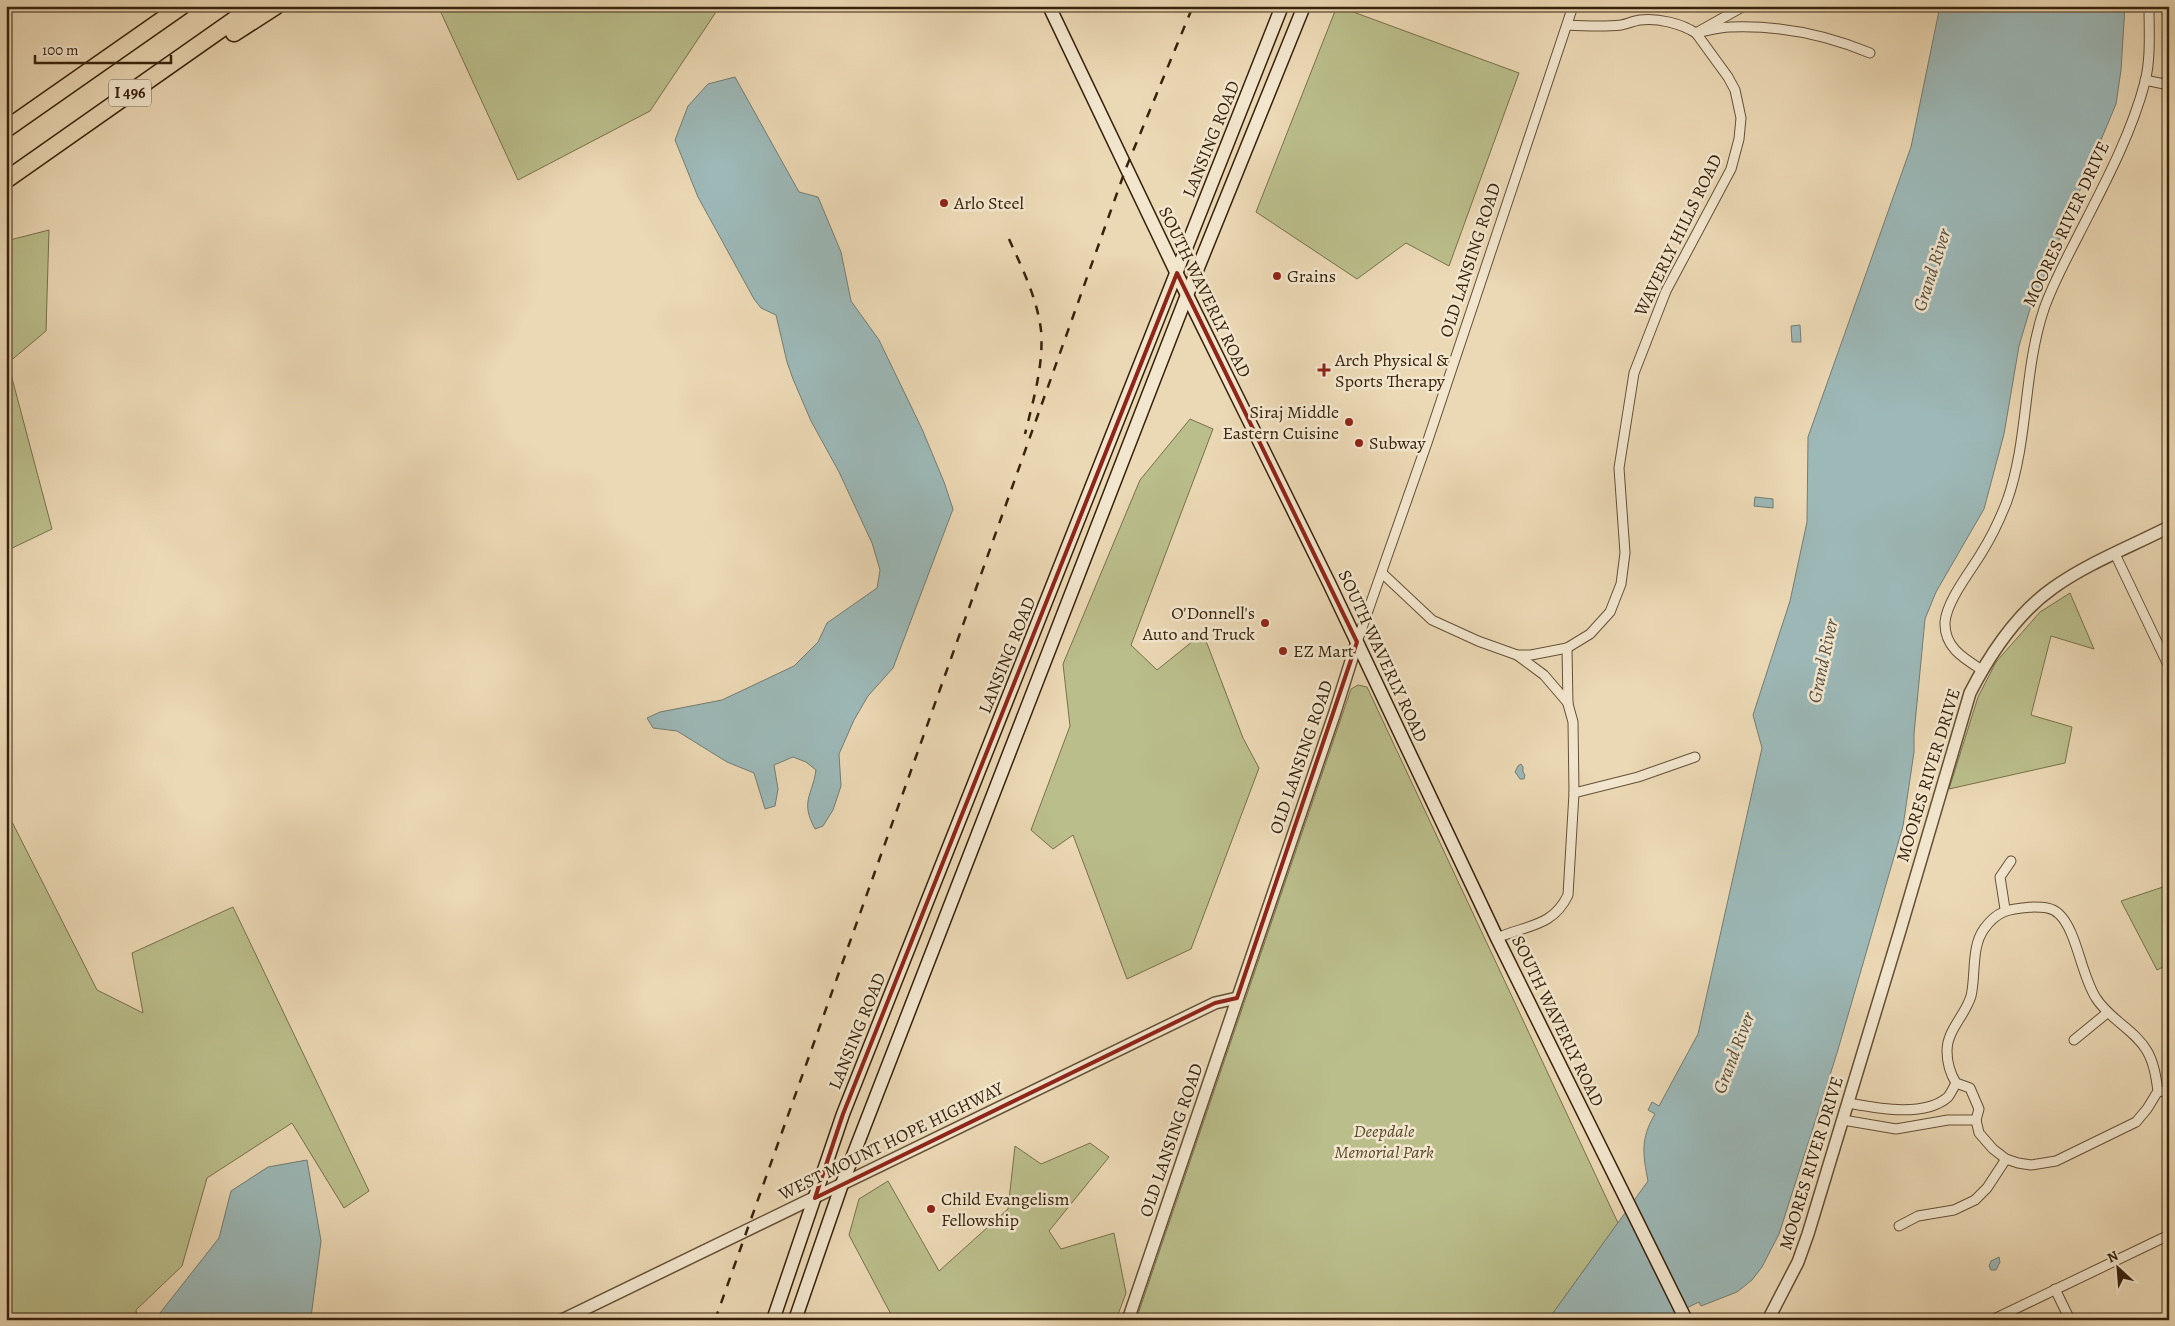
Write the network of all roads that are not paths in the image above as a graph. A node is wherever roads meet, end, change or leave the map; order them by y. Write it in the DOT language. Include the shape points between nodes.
graph roads {
  1 [pos="182,6"];
  2 [pos="254,6"];
  3 [pos="276,6"];
  4 [pos="1049,6"];
  5 [pos="1282,6"];
  6 [pos="1304,6"];
  7 [pos="1573,6"];
  8 [pos="1744,6"];
  9 [pos="2149,6"];
  10 [pos="1567,25"];
  11 [pos="1696,33"];
  12 [pos="1870,53"];
  13 [pos="2145,80"];
  14 [pos="2169,85"];
  15 [pos="139,87"];
  16 [pos="6,129"];
  17 [pos="6,180"];
  18 [pos="1177,273"];
  19 [pos="1187,295"];
  20 [pos="2168,529"];
  21 [pos="2115,554"];
  22 [pos="1382,573"];
  23 [pos="1357,642"];
  24 [pos="1567,648"];
  25 [pos="1516,655"];
  26 [pos="2169,667"];
  27 [pos="1982,670"];
  28 [pos="1568,704"];
  29 [pos="1695,756"];
  30 [pos="1574,793"];
  31 [pos="2010,861"];
  32 [pos="2005,909"];
  33 [pos="1498,938"];
  34 [pos="1237,998"];
  35 [pos="2107,1013"];
  36 [pos="2074,1040"];
  37 [pos="1956,1084"];
  38 [pos="2158,1091"];
  39 [pos="2169,1092"];
  40 [pos="1848,1102"];
  41 [pos="1843,1120"];
  42 [pos="1976,1120"];
  43 [pos="2006,1159"];
  44 [pos="842,1184"];
  45 [pos="815,1198"];
  46 [pos="1899,1226"];
  47 [pos="2169,1234"];
  48 [pos="2055,1289"];
  49 [pos="562,1320"];
  50 [pos="773,1320"];
  51 [pos="796,1320"];
  52 [pos="1128,1320"];
  53 [pos="1686,1320"];
  54 [pos="1768,1320"];
  55 [pos="1992,1320"];
  56 [pos="2070,1320"];
  1 -- 16 [label="highway, I 496"];
  2 -- 15 [label="highway, I 496"];
  3 -- 15 [label="highway"];
  4 -- 18 [label="main road, SOUTH WAVERLY ROAD"];
  5 -- 18 [label="main road, LANSING ROAD"];
  6 -- 19 [label="main road, LANSING ROAD"];
  7 -- 10 [label="street, OLD LANSING ROAD"];
  8 -- 11 [label="street"];
  9 -- 13 [label="street, MOORES RIVER DRIVE"];
  10 -- 11 [label="street" via="1599,27 1656,20 1686,27"];
  10 -- 22 [label="street, OLD LANSING ROAD"];
  11 -- 12 [label="street" via="1729,27 1796,32 1840,40"];
  11 -- 24 [label="street, WAVERLY HILLS ROAD" via="1735,90 1741,118 1739,139 1731,170 1666,290 1634,373 1619,468 1625,553 1621,584 1605,618 1590,634"];
  13 -- 14 [label="street"];
  13 -- 27 [label="street, MOORES RIVER DRIVE" via="2133,121 2113,168 2044,308 2036,337 2022,444 2007,502 1948,610 1945,626 1953,650"];
  15 -- 17 [label="highway, I 496"];
  18 -- 19 [label="main road, SOUTH WAVERLY ROAD"];
  18 -- 45 [label="main road, LANSING ROAD" via="843,1114"];
  19 -- 23 [label="main road, SOUTH WAVERLY ROAD"];
  19 -- 44 [label="main road, LANSING ROAD"];
  20 -- 21 [label="street"];
  21 -- 26 [label="street"];
  21 -- 27 [label="street" via="2077,573 2029,608"];
  22 -- 23 [label="street, OLD LANSING ROAD"];
  22 -- 25 [label="street" via="1432,620"];
  23 -- 33 [label="main road, SOUTH WAVERLY ROAD"];
  23 -- 34 [label="street, OLD LANSING ROAD"];
  24 -- 25 [label="street"];
  24 -- 28 [label="street"];
  25 -- 28 [label="street" via="1544,675"];
  27 -- 40 [label="street, MOORES RIVER DRIVE" via="1970,693"];
  28 -- 30 [label="street" via="1573,722"];
  29 -- 30 [label="street" via="1638,777"];
  30 -- 33 [label="street" via="1568,895 1562,907 1549,919"];
  31 -- 32 [label="street" via="2000,877"];
  32 -- 35 [label="street" via="2033,906 2049,908 2059,914 2070,930 2095,998"];
  32 -- 37 [label="street" via="1983,930 1977,944 1970,999 1950,1034 1948,1069"];
  33 -- 53 [label="main road, SOUTH WAVERLY ROAD"];
  34 -- 44 [label="street, WEST MOUNT HOPE HIGHWAY" via="1215,1003"];
  34 -- 52 [label="street, OLD LANSING ROAD"];
  35 -- 36 [label="street"];
  35 -- 38 [label="street" via="2146,1050"];
  37 -- 40 [label="street" via="1948,1096 1932,1105 1897,1111"];
  37 -- 42 [label="street" via="1970,1088 1979,1109"];
  38 -- 39 [label="street"];
  38 -- 43 [label="street" via="2136,1122 2056,1162 2031,1165"];
  40 -- 41 [label="street, MOORES RIVER DRIVE"];
  41 -- 42 [label="street" via="1896,1128 1948,1120"];
  41 -- 54 [label="street, MOORES RIVER DRIVE" via="1798,1262"];
  42 -- 43 [label="street" via="1979,1133"];
  43 -- 46 [label="street" via="1975,1200 1954,1210 1918,1216"];
  44 -- 45 [label="street, WEST MOUNT HOPE HIGHWAY"];
  44 -- 51 [label="main road, LANSING ROAD"];
  45 -- 49 [label="street, WEST MOUNT HOPE HIGHWAY"];
  45 -- 50 [label="main road, LANSING ROAD"];
  47 -- 48 [label="street"];
  48 -- 55 [label="street"];
  48 -- 56 [label="street"];
}
